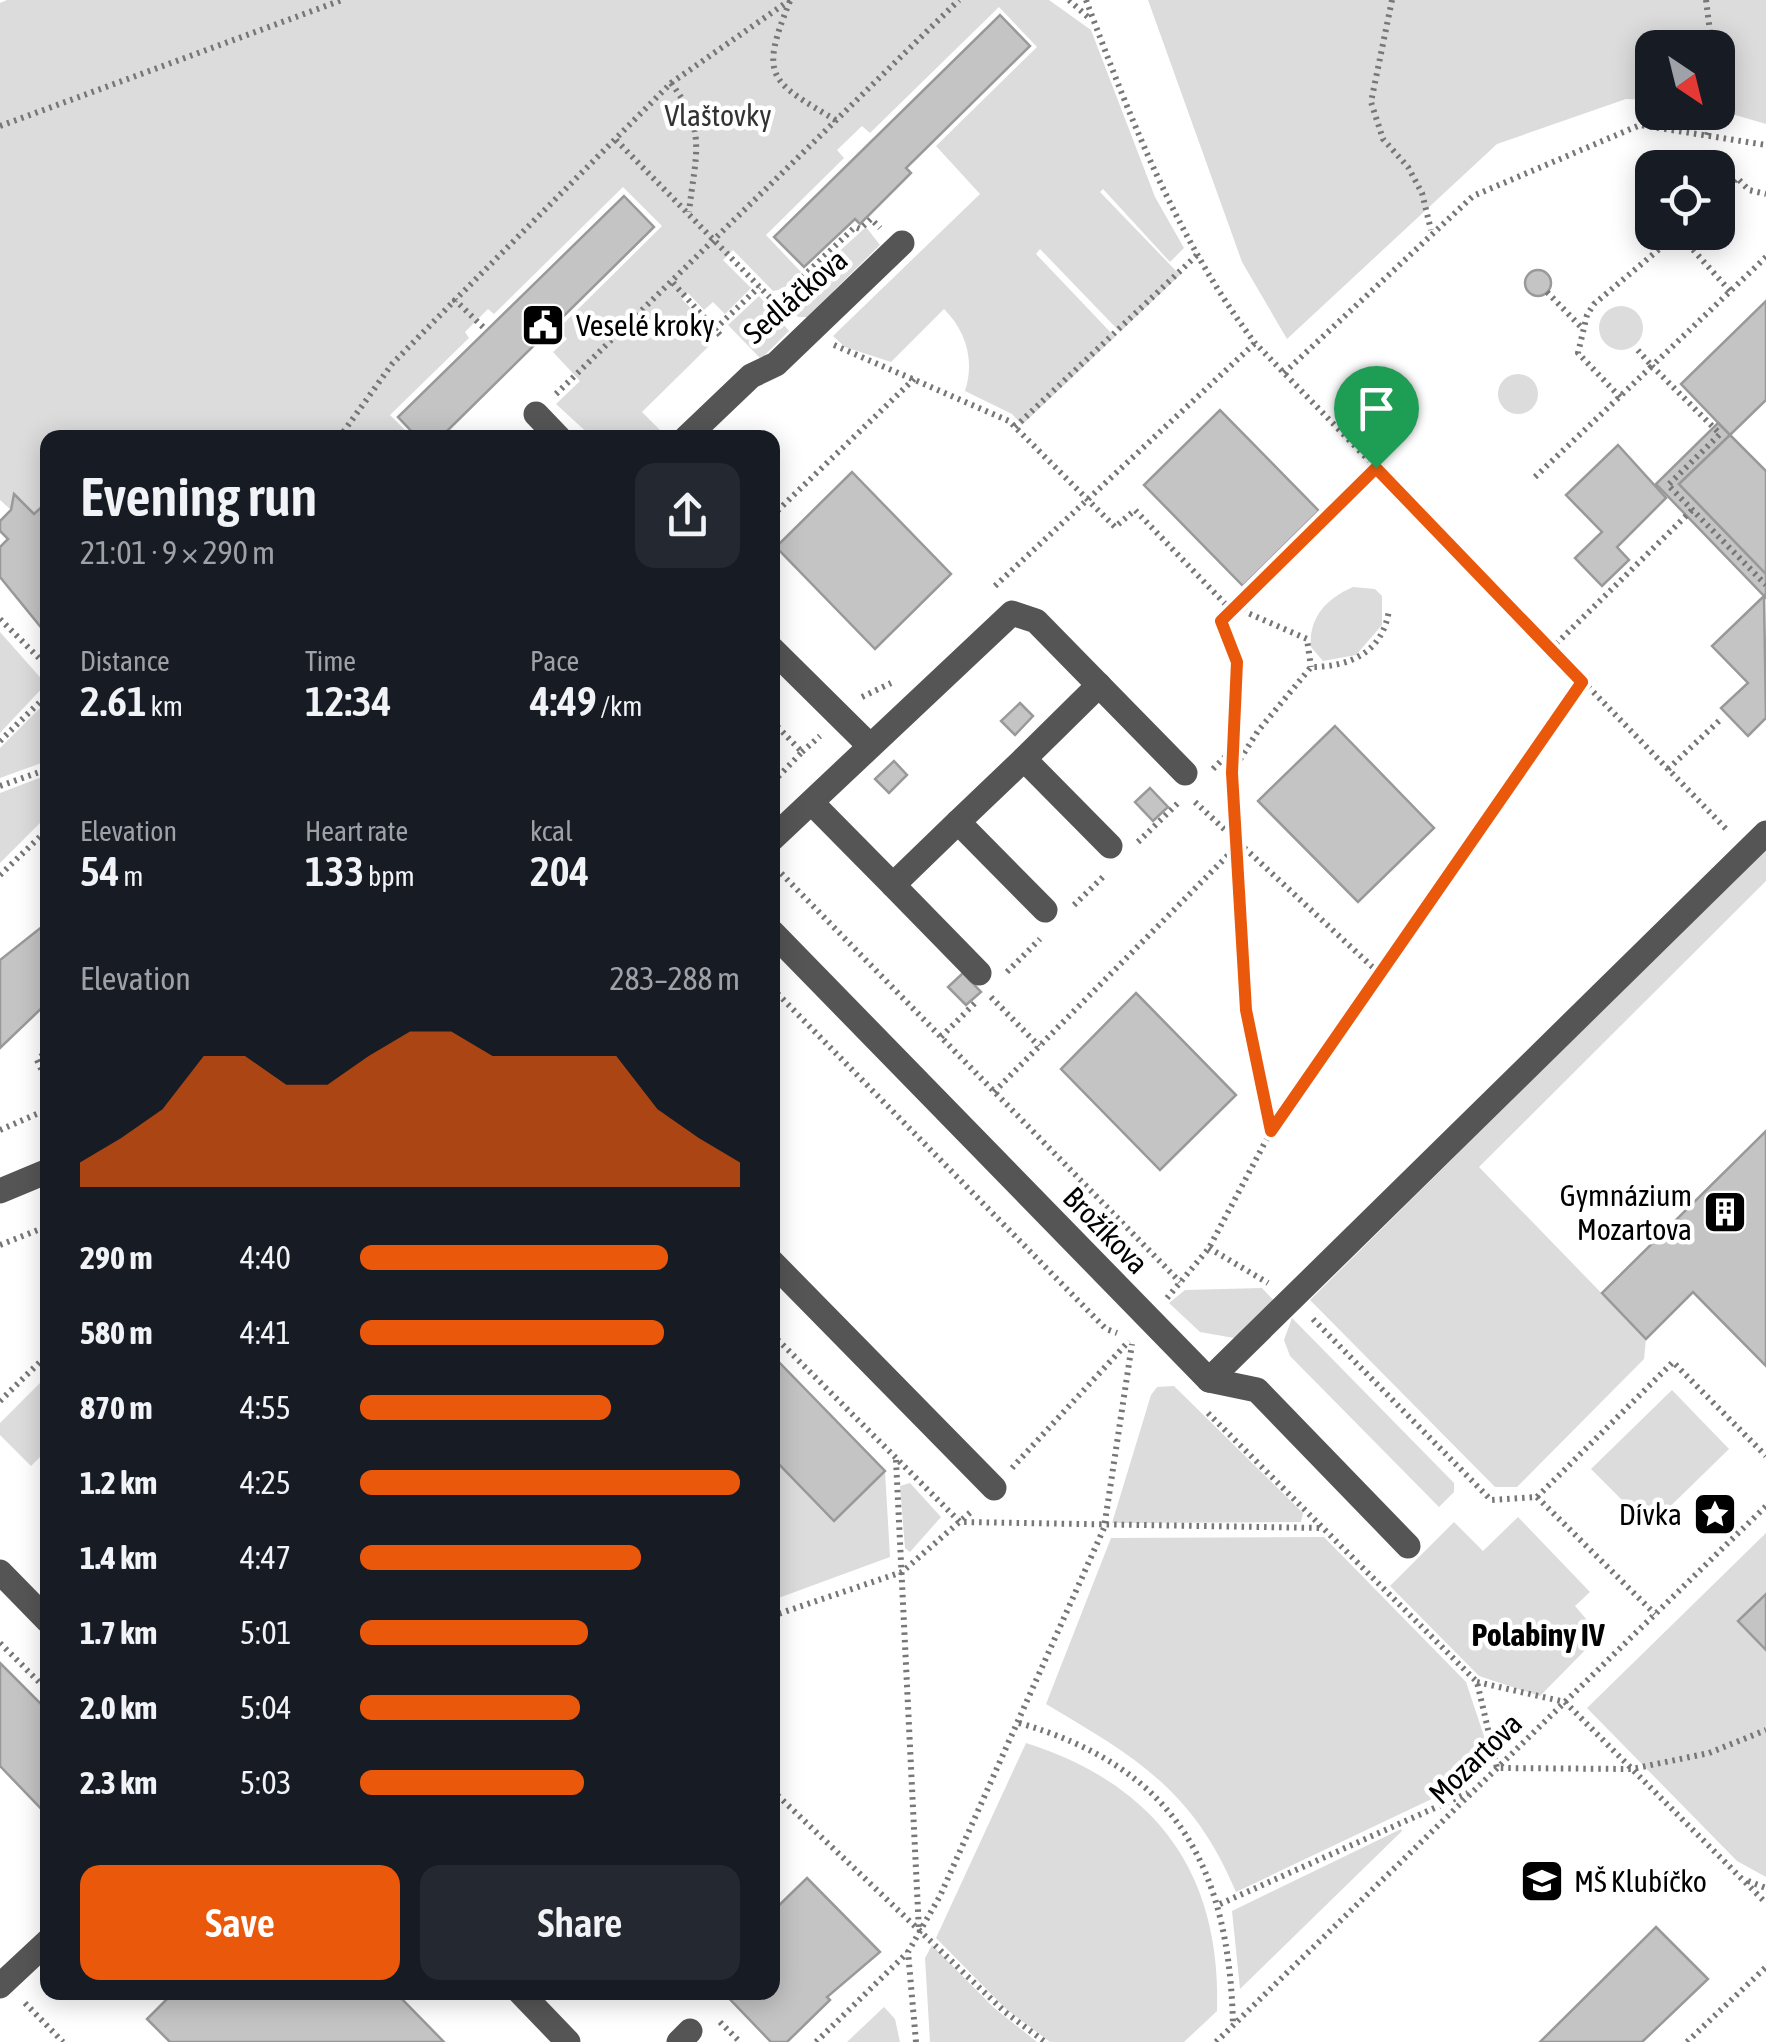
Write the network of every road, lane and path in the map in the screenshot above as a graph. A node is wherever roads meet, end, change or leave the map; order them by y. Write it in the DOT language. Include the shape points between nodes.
graph roads {
  1 [pos="342,0"];
  2 [pos="790,0"];
  3 [pos="959,0"];
  4 [pos="1069,0"];
  5 [pos="1086,0"];
  6 [pos="1392,0"];
  7 [pos="1706,0"];
  8 [pos="1094,23"];
  9 [pos="1710,30"];
  10 [pos="671,84"];
  11 [pos="837,122"];
  12 [pos="0,126"];
  13 [pos="1708,130"];
  14 [pos="1707,135"];
  15 [pos="616,140"];
  16 [pos="1766,144"];
  17 [pos="1735,181"];
  18 [pos="1766,194"];
  19 [pos="688,213"];
  20 [pos="870,219"];
  21 [pos="1432,232"];
  22 [pos="715,241"];
  23 [pos="902,243"];
  24 [pos="1659,250"];
  25 [pos="1693,250"];
  26 [pos="1197,255"];
  27 [pos="1766,257"];
  28 [pos="672,284"];
  29 [pos="759,286"];
  30 [pos="1730,291"];
  31 [pos="1546,292"];
  32 [pos="455,300"];
  33 [pos="775,303"];
  34 [pos="483,327"];
  35 [pos="1584,330"];
  36 [pos="817,337"];
  37 [pos="1255,344"];
  38 [pos="1635,348"];
  39 [pos="1652,366"];
  40 [pos="1284,374"];
  41 [pos="915,378"];
  42 [pos="1620,397"];
  43 [pos="536,414"];
  44 [pos="1015,427"];
  45 [pos="345,430"];
  46 [pos="551,430"];
  47 [pos="694,430"];
  48 [pos="1376,468"];
  49 [pos="1535,477"];
  50 [pos="1087,500"];
  51 [pos="780,508"];
  52 [pos="1692,510"];
  53 [pos="1766,586"];
  54 [pos="989,592"];
  55 [pos="1239,604"];
  56 [pos="1232,610"];
  57 [pos="1389,610"];
  58 [pos="0,619"];
  59 [pos="1550,650"];
  60 [pos="780,657"];
  61 [pos="40,659"];
  62 [pos="1311,666"];
  63 [pos="892,682"];
  64 [pos="1582,682"];
  65 [pos="1099,685"];
  66 [pos="867,692"];
  67 [pos="40,702"];
  68 [pos="1721,719"];
  69 [pos="780,729"];
  70 [pos="0,741"];
  71 [pos="870,746"];
  72 [pos="1024,758"];
  73 [pos="1668,769"];
  74 [pos="40,771"];
  75 [pos="1232,773"];
  76 [pos="780,775"];
  77 [pos="1186,784"];
  78 [pos="0,786"];
  79 [pos="812,803"];
  80 [pos="958,822"];
  81 [pos="780,832"];
  82 [pos="40,836"];
  83 [pos="1757,842"];
  84 [pos="1239,844"];
  85 [pos="1110,846"];
  86 [pos="780,872"];
  87 [pos="0,875"];
  88 [pos="893,886"];
  89 [pos="1044,910"];
  90 [pos="780,940"];
  91 [pos="1380,974"];
  92 [pos="983,983"];
  93 [pos="780,996"];
  94 [pos="1040,1046"];
  95 [pos="994,1092"];
  96 [pos="40,1112"];
  97 [pos="0,1130"];
  98 [pos="1271,1131"];
  99 [pos="40,1174"];
  100 [pos="0,1190"];
  101 [pos="40,1229"];
  102 [pos="0,1246"];
  103 [pos="780,1270"];
  104 [pos="1180,1282"];
  105 [pos="1293,1298"];
  106 [pos="1133,1338"];
  107 [pos="780,1342"];
  108 [pos="1146,1351"];
  109 [pos="40,1362"];
  110 [pos="1209,1380"];
  111 [pos="0,1401"];
  112 [pos="1201,1406"];
  113 [pos="1766,1456"];
  114 [pos="896,1458"];
  115 [pos="994,1488"];
  116 [pos="1537,1497"];
  117 [pos="1766,1506"];
  118 [pos="960,1522"];
  119 [pos="1104,1528"];
  120 [pos="1323,1528"];
  121 [pos="1408,1546"];
  122 [pos="0,1572"];
  123 [pos="902,1572"];
  124 [pos="40,1613"];
  125 [pos="780,1613"];
  126 [pos="1655,1614"];
  127 [pos="0,1643"];
  128 [pos="1477,1682"];
  129 [pos="40,1683"];
  130 [pos="1565,1702"];
  131 [pos="1019,1722"];
  132 [pos="1766,1730"];
  133 [pos="1498,1768"];
  134 [pos="1632,1769"];
  135 [pos="1474,1790"];
  136 [pos="780,1798"];
  137 [pos="1743,1879"];
  138 [pos="1766,1888"];
  139 [pos="1766,1903"];
  140 [pos="1220,1904"];
  141 [pos="919,1932"];
  142 [pos="40,1948"];
  143 [pos="908,1952"];
  144 [pos="1766,1967"];
  145 [pos="2,1984"];
  146 [pos="528,2000"];
  147 [pos="1233,2026"];
  148 [pos="63,2042"];
  149 [pos="568,2042"];
  150 [pos="816,2042"];
  151 [pos="916,2042"];
  152 [pos="1045,2042"];
  153 [pos="1216,2042"];
  154 [pos="1687,2042"];
  1 -- 12 [label="path"];
  2 -- 10 [label="path"];
  2 -- 11 [label="path" via="774,42 775,75 797,100"];
  3 -- 11 [label="path"];
  4 -- 8 [label="path"];
  5 -- 8 [label="path"];
  6 -- 21 [label="path" via="1371,102 1382,140 1422,193"];
  7 -- 9 [label="path"];
  8 -- 26 [label="path" via="1160,186"];
  10 -- 15 [label="path"];
  10 -- 19 [label="path" via="692,111 697,135"];
  11 -- 22 [label="path"];
  13 -- 14 [label="path"];
  14 -- 16 [label="path"];
  14 -- 21 [label="path" via="1640,124 1473,196"];
  15 -- 19 [label="path"];
  15 -- 32 [label="path"];
  17 -- 18 [label="path"];
  19 -- 22 [label="path"];
  20 -- 33 [label="path"];
  21 -- 40 [label="path"];
  22 -- 28 [label="path"];
  22 -- 29 [label="path"];
  23 -- 36 [label="street, Sedláčkova"];
  24 -- 35 [label="path" via="1594,304"];
  25 -- 30 [label="path"];
  26 -- 37 [label="path"];
  26 -- 44 [label="path"];
  27 -- 30 [label="path"];
  28 -- 29 [label="path" via="718,332"];
  28 -- 43 [label="path"];
  29 -- 33 [label="path"];
  30 -- 39 [label="path"];
  31 -- 35 [label="path"];
  32 -- 34 [label="path"];
  32 -- 45 [label="path" via="392,364"];
  33 -- 36 [label="path"];
  35 -- 42 [label="path" via="1578,353"];
  36 -- 41 [label="path"];
  36 -- 47 [label="street, Sedláčkova" via="750,376"];
  37 -- 40 [label="path"];
  37 -- 50 [label="path"];
  38 -- 39 [label="path"];
  39 -- 42 [label="path"];
  39 -- 52 [label="path" via="1720,434 1668,484"];
  40 -- 48 [label="path"];
  41 -- 44 [label="path"];
  41 -- 51 [label="path"];
  42 -- 49 [label="path"];
  43 -- 46 [label="street"];
  44 -- 50 [label="path"];
  48 -- 55 [label="path"];
  48 -- 59 [label="path"];
  50 -- 54 [label="path"];
  50 -- 56 [label="path" via="1115,527 1134,510"];
  52 -- 53 [label="path"];
  52 -- 59 [label="path"];
  55 -- 56 [label="path"];
  55 -- 62 [label="path" via="1307,639"];
  56 -- 75 [label="path" via="1221,621 1237,662"];
  57 -- 62 [label="path" via="1382,634 1356,660"];
  58 -- 61 [label="path"];
  59 -- 64 [label="path"];
  60 -- 71 [label="street"];
  62 -- 75 [label="path"];
  63 -- 66 [label="path"];
  64 -- 73 [label="path"];
  64 -- 91 [label="path"];
  65 -- 71 [label="street" via="1019,612 999,621"];
  65 -- 72 [label="street"];
  65 -- 77 [label="street"];
  67 -- 70 [label="path"];
  68 -- 73 [label="path"];
  69 -- 76 [label="path" via="802,752"];
  71 -- 79 [label="street"];
  72 -- 80 [label="street"];
  72 -- 85 [label="street"];
  73 -- 83 [label="path"];
  74 -- 78 [label="path"];
  75 -- 84 [label="path"];
  77 -- 84 [label="path"];
  79 -- 81 [label="street"];
  79 -- 88 [label="street"];
  80 -- 88 [label="street"];
  80 -- 89 [label="street"];
  82 -- 87 [label="path"];
  83 -- 105 [label="street"];
  84 -- 91 [label="path"];
  84 -- 94 [label="path"];
  84 -- 98 [label="path" via="1246,1010"];
  86 -- 95 [label="path"];
  88 -- 92 [label="street"];
  90 -- 110 [label="street, Brožíkova"];
  91 -- 98 [label="path"];
  92 -- 94 [label="path"];
  93 -- 106 [label="path" via="1106,1329"];
  94 -- 95 [label="path"];
  95 -- 104 [label="path"];
  96 -- 97 [label="path"];
  98 -- 105 [label="path" via="1209,1248"];
  99 -- 100 [label="street"];
  101 -- 102 [label="path"];
  103 -- 115 [label="street"];
  105 -- 110 [label="street"];
  105 -- 116 [label="path" via="1491,1500"];
  106 -- 108 [label="path"];
  106 -- 115 [label="path"];
  106 -- 119 [label="path"];
  107 -- 114 [label="path"];
  109 -- 111 [label="path"];
  110 -- 121 [label="street" via="1257,1390"];
  112 -- 120 [label="path"];
  113 -- 116 [label="path" via="1673,1362"];
  114 -- 118 [label="path"];
  114 -- 123 [label="path"];
  115 -- 118 [label="path"];
  116 -- 126 [label="path"];
  117 -- 126 [label="path, Mozartova"];
  118 -- 119 [label="path"];
  118 -- 123 [label="path"];
  119 -- 120 [label="path"];
  119 -- 131 [label="path"];
  120 -- 128 [label="path"];
  122 -- 124 [label="street"];
  123 -- 125 [label="path"];
  123 -- 141 [label="path"];
  126 -- 130 [label="path, Mozartova"];
  127 -- 129 [label="path"];
  128 -- 130 [label="path"];
  128 -- 133 [label="path"];
  130 -- 133 [label="path, Mozartova"];
  130 -- 134 [label="path"];
  131 -- 140 [label="path" via="1102,1756 1140,1782 1204,1863"];
  131 -- 141 [label="path"];
  132 -- 134 [label="path" via="1709,1753"];
  133 -- 134 [label="path"];
  133 -- 135 [label="path, Mozartova"];
  134 -- 137 [label="path"];
  135 -- 140 [label="path"];
  135 -- 147 [label="path, Mozartova"];
  136 -- 141 [label="path"];
  137 -- 138 [label="path"];
  137 -- 139 [label="path"];
  140 -- 147 [label="path"];
  141 -- 143 [label="path"];
  141 -- 152 [label="path"];
  142 -- 145 [label="street"];
  143 -- 150 [label="path"];
  143 -- 151 [label="path"];
  144 -- 154 [label="path"];
  145 -- 148 [label="path"];
  146 -- 149 [label="street"];
  147 -- 153 [label="path, Mozartova"];
}
